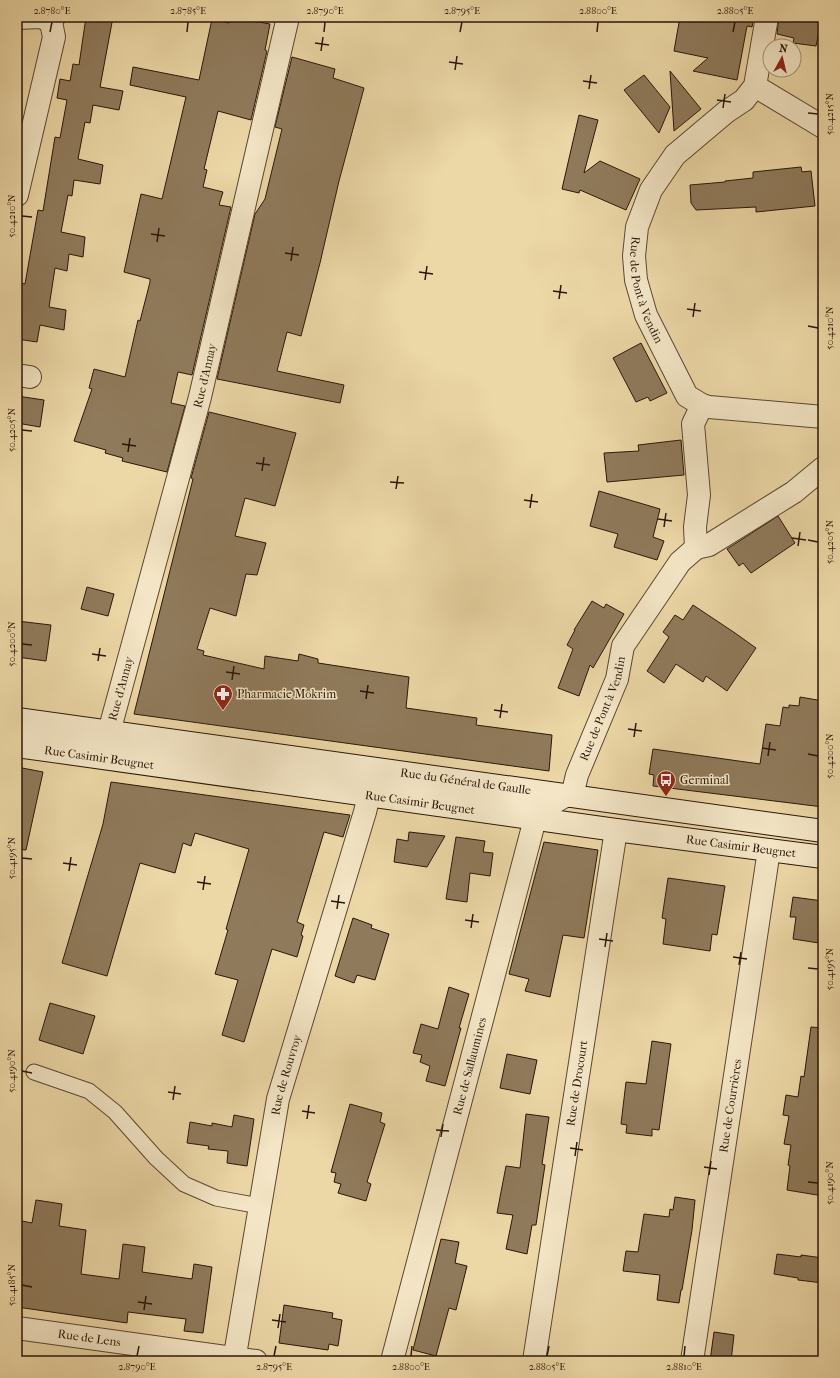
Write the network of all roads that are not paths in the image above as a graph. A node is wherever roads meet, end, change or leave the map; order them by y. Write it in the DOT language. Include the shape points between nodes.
graph roads {
  1 [pos="288,17"];
  2 [pos="767,17"];
  3 [pos="17,18"];
  4 [pos="52,20"];
  5 [pos="755,86"];
  6 [pos="823,127"];
  7 [pos="17,195"];
  8 [pos="702,405"];
  9 [pos="823,417"];
  10 [pos="823,468"];
  11 [pos="696,548"];
  12 [pos="17,719"];
  13 [pos="109,732"];
  14 [pos="17,734"];
  15 [pos="17,746"];
  16 [pos="369,795"];
  17 [pos="572,796"];
  18 [pos="536,818"];
  19 [pos="616,830"];
  20 [pos="823,831"];
  21 [pos="769,850"];
  22 [pos="823,857"];
  23 [pos="34,1072"];
  24 [pos="260,1206"];
  25 [pos="17,1328"];
  26 [pos="235,1360"];
  27 [pos="256,1361"];
  28 [pos="392,1361"];
  29 [pos="534,1361"];
  30 [pos="692,1361"];
  1 -- 13 [label="street, Rue d'Annay" via="200,397"];
  2 -- 5 [label="street"];
  3 -- 4 [label="street" via="41,17"];
  4 -- 7 [label="street" via="54,37"];
  5 -- 6 [label="street"];
  5 -- 8 [label="street, Rue de Pont à Vendin" via="744,100 675,155 651,190 638,227 634,256 636,280 646,315 687,396"];
  8 -- 9 [label="street, Rue de Pont à Vendin"];
  8 -- 11 [label="street" via="693,424 699,495 695,527"];
  10 -- 11 [label="street, Rue de Pont à Vendin" via="794,492 709,545"];
  11 -- 17 [label="street, Rue de Pont à Vendin" via="680,562 623,646 617,679 577,775"];
  12 -- 13 [label="street"];
  13 -- 17 [label="street, Rue du Général de Gaulle"];
  14 -- 17 [label="lane" via="555,806"];
  15 -- 16 [label="street, Rue Casimir Beugnet"];
  16 -- 18 [label="street, Rue Casimir Beugnet"];
  16 -- 24 [label="street, Rue de Rouvroy" via="278,1099"];
  17 -- 20 [label="street, Rue du Général de Gaulle"];
  18 -- 19 [label="street, Rue Casimir Beugnet"];
  18 -- 28 [label="street, Rue de Sallaumines"];
  19 -- 21 [label="street, Rue Casimir Beugnet"];
  19 -- 29 [label="street, Rue de Drocourt"];
  21 -- 22 [label="street, Rue Casimir Beugnet"];
  21 -- 30 [label="street, Rue de Courrières"];
  23 -- 24 [label="lane" via="89,1092 115,1112 156,1158 184,1184 216,1198"];
  24 -- 26 [label="street, Rue de Rouvroy"];
  25 -- 26 [label="street, Rue de Lens"];
  26 -- 27 [label="street, Rue de Lens"];
}
